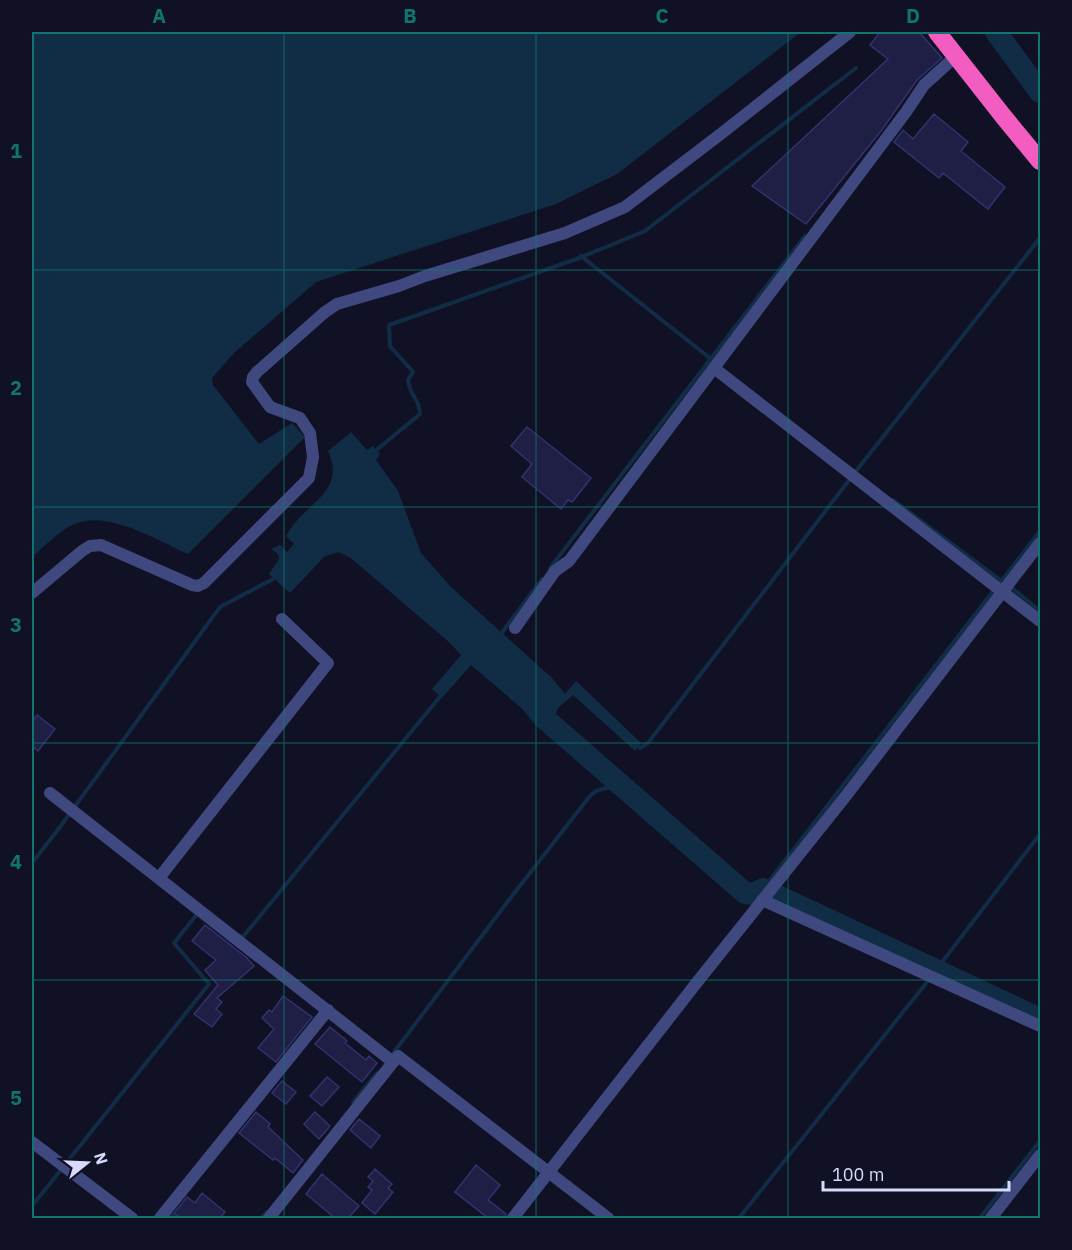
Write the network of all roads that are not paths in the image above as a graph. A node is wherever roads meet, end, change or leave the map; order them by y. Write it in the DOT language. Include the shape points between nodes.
graph roads {
  1 [pos="850,32"];
  2 [pos="937,32"];
  3 [pos="956,56"];
  4 [pos="1041,161"];
  5 [pos="714,368"];
  6 [pos="1041,543"];
  7 [pos="1002,592"];
  8 [pos="32,593"];
  9 [pos="282,619"];
  10 [pos="1041,621"];
  11 [pos="515,628"];
  12 [pos="50,794"];
  13 [pos="159,878"];
  14 [pos="767,895"];
  15 [pos="328,1010"];
  16 [pos="1041,1026"];
  17 [pos="390,1060"];
  18 [pos="32,1142"];
  19 [pos="1041,1155"];
  20 [pos="550,1173"];
  21 [pos="132,1218"];
  22 [pos="160,1218"];
  23 [pos="269,1218"];
  24 [pos="513,1218"];
  25 [pos="608,1218"];
  26 [pos="991,1218"];
  1 -- 8 [label="street" via="625,207 565,233 337,304 325,312 257,372 252,382 270,407 300,418 310,433 313,457 309,478 204,583 192,585 101,545 81,551"];
  2 -- 3 [label="highway"];
  3 -- 4 [label="highway"];
  3 -- 5 [label="street" via="924,85"];
  5 -- 7 [label="street"];
  5 -- 11 [label="street"];
  6 -- 7 [label="street"];
  7 -- 10 [label="street"];
  7 -- 14 [label="street"];
  9 -- 13 [label="street" via="328,663"];
  12 -- 13 [label="street"];
  13 -- 15 [label="street"];
  14 -- 16 [label="street"];
  14 -- 20 [label="street"];
  15 -- 17 [label="street"];
  15 -- 22 [label="street"];
  17 -- 20 [label="street" via="398,1056"];
  17 -- 23 [label="street"];
  18 -- 21 [label="street"];
  19 -- 26 [label="street"];
  20 -- 24 [label="street"];
  20 -- 25 [label="street"];
}
